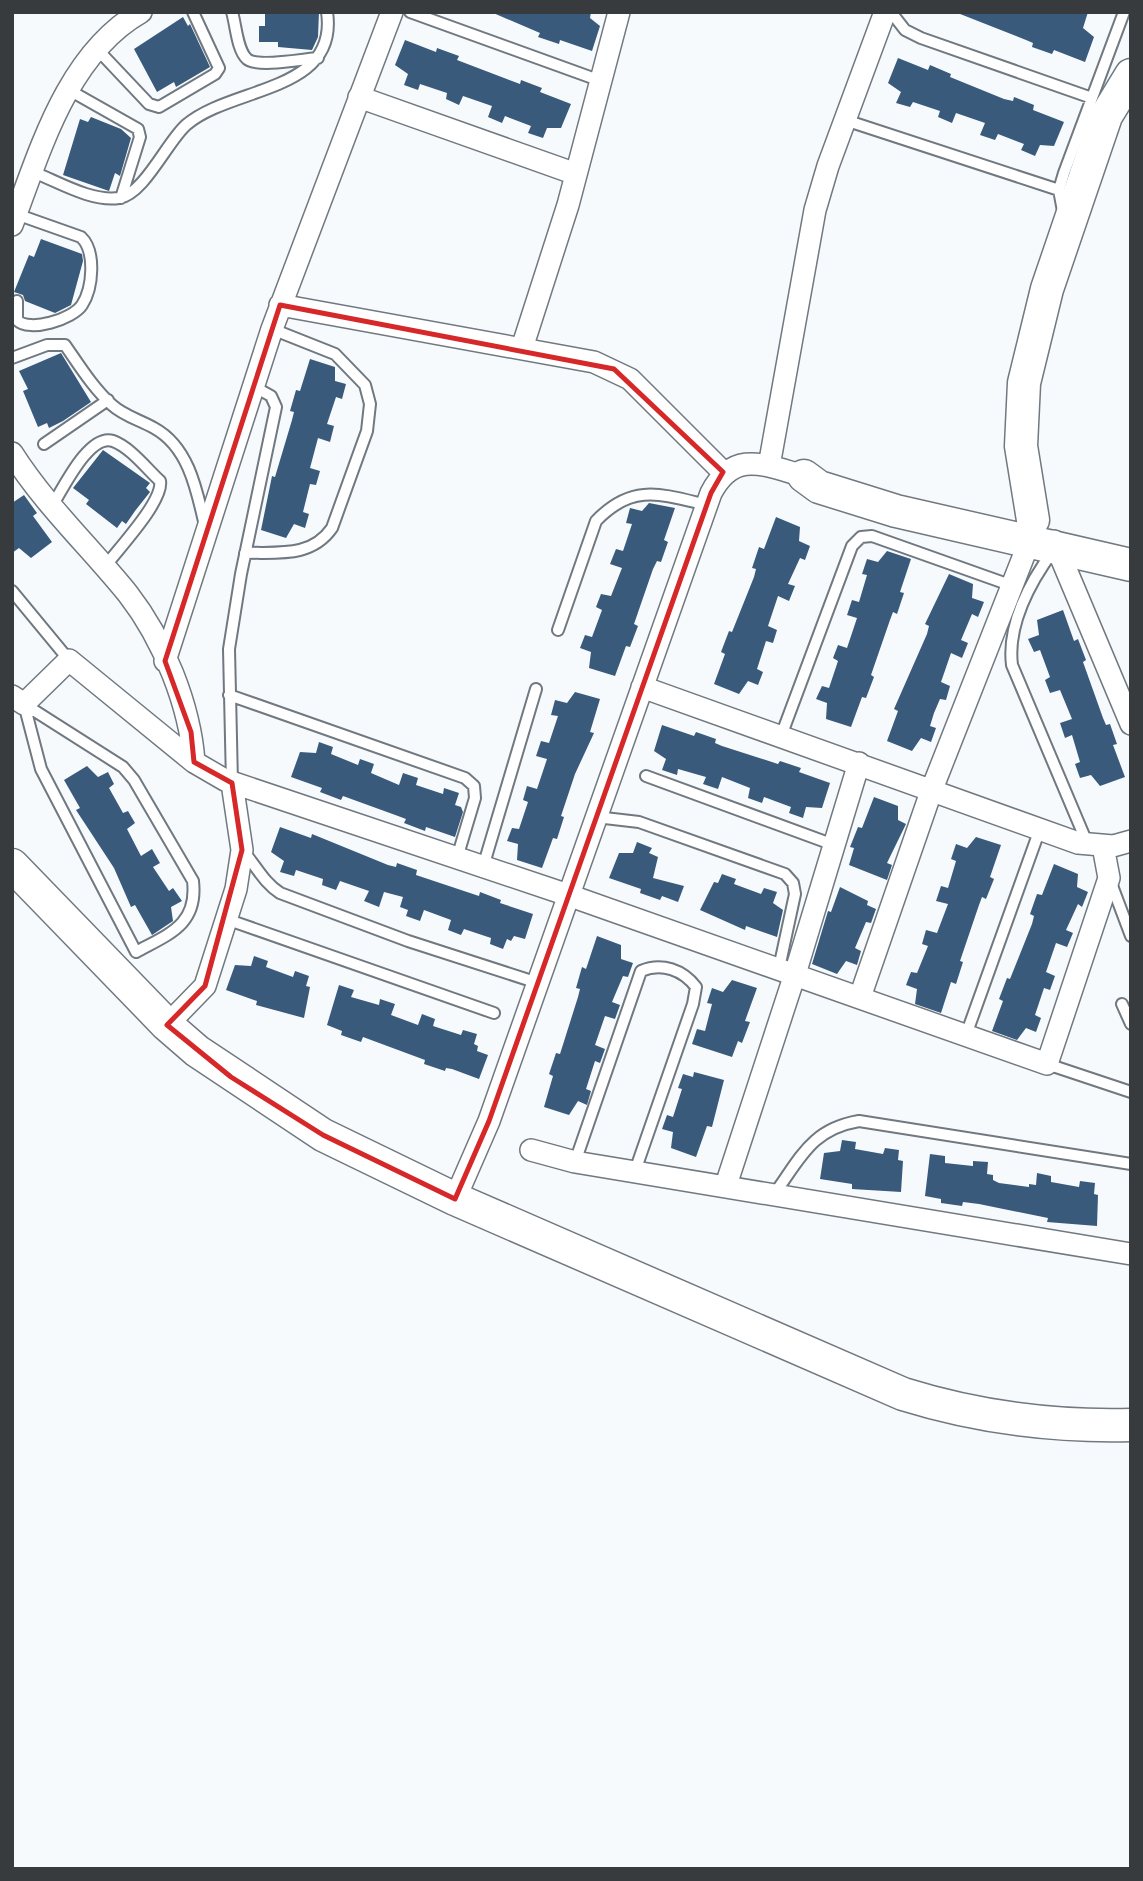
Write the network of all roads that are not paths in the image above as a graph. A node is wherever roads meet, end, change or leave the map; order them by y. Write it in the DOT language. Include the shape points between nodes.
graph roads {
  1 [pos="141,12"];
  2 [pos="193,12"];
  3 [pos="232,12"];
  4 [pos="327,12"];
  5 [pos="392,12"];
  6 [pos="410,12"];
  7 [pos="619,12"];
  8 [pos="885,12"];
  9 [pos="891,12"];
  10 [pos="1124,12"];
  11 [pos="97,49"];
  12 [pos="317,58"];
  13 [pos="1131,75"];
  14 [pos="601,81"];
  15 [pos="69,90"];
  16 [pos="359,97"];
  17 [pos="1092,98"];
  18 [pos="845,120"];
  19 [pos="33,172"];
  20 [pos="576,174"];
  21 [pos="1059,190"];
  22 [pos="121,198"];
  23 [pos="14,220"];
  24 [pos="1067,230"];
  25 [pos="17,301"];
  26 [pos="280,305"];
  27 [pos="272,329"];
  28 [pos="522,348"];
  29 [pos="12,358"];
  30 [pos="253,386"];
  31 [pos="108,400"];
  32 [pos="44,444"];
  33 [pos="12,453"];
  34 [pos="769,466"];
  35 [pos="723,472"];
  36 [pos="804,476"];
  37 [pos="707,505"];
  38 [pos="52,506"];
  39 [pos="206,532"];
  40 [pos="1044,538"];
  41 [pos="1131,546"];
  42 [pos="245,553"];
  43 [pos="1131,565"];
  44 [pos="104,568"];
  45 [pos="1010,585"];
  46 [pos="12,591"];
  47 [pos="558,629"];
  48 [pos="69,660"];
  49 [pos="165,661"];
  50 [pos="642,687"];
  51 [pos="536,689"];
  52 [pos="229,695"];
  53 [pos="18,700"];
  54 [pos="1131,724"];
  55 [pos="781,736"];
  56 [pos="194,762"];
  57 [pos="859,763"];
  58 [pos="646,776"];
  59 [pos="232,783"];
  60 [pos="932,789"];
  61 [pos="596,817"];
  62 [pos="1040,829"];
  63 [pos="1131,841"];
  64 [pos="834,845"];
  65 [pos="1096,845"];
  66 [pos="242,850"];
  67 [pos="457,858"];
  68 [pos="12,865"];
  69 [pos="483,867"];
  70 [pos="1109,878"];
  71 [pos="568,895"];
  72 [pos="226,919"];
  73 [pos="1131,936"];
  74 [pos="787,971"];
  75 [pos="538,983"];
  76 [pos="860,997"];
  77 [pos="1122,1004"];
  78 [pos="494,1013"];
  79 [pos="1131,1024"];
  80 [pos="167,1025"];
  81 [pos="966,1035"];
  82 [pos="1047,1064"];
  83 [pos="1131,1092"];
  84 [pos="531,1150"];
  85 [pos="575,1162"];
  86 [pos="1131,1164"];
  87 [pos="635,1171"];
  88 [pos="726,1185"];
  89 [pos="775,1193"];
  90 [pos="455,1199"];
  91 [pos="1131,1254"];
  92 [pos="1131,1425"];
  1 -- 11 [label="street"];
  2 -- 11 [label="lane" via="219,68 159,107 149,104"];
  3 -- 12 [label="lane" via="248,60"];
  4 -- 12 [label="lane" via="328,39"];
  5 -- 16 [label="street"];
  6 -- 14 [label="lane"];
  7 -- 14 [label="street"];
  8 -- 18 [label="street"];
  9 -- 17 [label="lane" via="905,30 921,38"];
  10 -- 17 [label="lane"];
  11 -- 15 [label="street"];
  12 -- 22 [label="lane" via="310,68 290,79 233,99 188,123 136,190"];
  13 -- 24 [label="street" via="1106,116"];
  14 -- 20 [label="street"];
  15 -- 19 [label="street"];
  15 -- 22 [label="lane" via="138,129 141,137"];
  16 -- 20 [label="street"];
  16 -- 26 [label="street"];
  17 -- 21 [label="lane"];
  18 -- 21 [label="lane"];
  18 -- 34 [label="street" via="816,210"];
  19 -- 22 [label="lane" via="99,198"];
  19 -- 23 [label="street"];
  20 -- 28 [label="street"];
  21 -- 24 [label="lane"];
  23 -- 25 [label="lane" via="81,237 91,257 83,304 75,312 21,325"];
  24 -- 40 [label="street" via="1024,383 1021,446"];
  26 -- 27 [label="street"];
  26 -- 28 [label="street"];
  27 -- 30 [label="street"];
  27 -- 42 [label="lane" via="335,354 354,371 365,385 370,404 367,430 332,528 323,541 305,551"];
  28 -- 35 [label="street" via="594,362 630,379"];
  29 -- 31 [label="lane" via="47,345 65,345"];
  30 -- 39 [label="street"];
  30 -- 42 [label="lane" via="271,396 276,407"];
  31 -- 32 [label="lane"];
  31 -- 39 [label="lane" via="173,442 196,487"];
  33 -- 38 [label="street"];
  34 -- 35 [label="street" via="742,464"];
  34 -- 36 [label="street"];
  35 -- 37 [label="street"];
  36 -- 40 [label="street" via="818,487 897,511"];
  37 -- 47 [label="lane" via="655,493 632,495 608,508 596,521"];
  37 -- 50 [label="street"];
  38 -- 44 [label="street"];
  38 -- 44 [label="lane" via="89,449 100,441 121,446 160,481 162,489 154,502"];
  39 -- 49 [label="street"];
  40 -- 41 [label="street"];
  40 -- 43 [label="street"];
  40 -- 45 [label="street"];
  40 -- 54 [label="street"];
  40 -- 65 [label="lane" via="1016,622 1012,665"];
  42 -- 52 [label="lane" via="229,649"];
  44 -- 49 [label="street" via="128,595"];
  45 -- 55 [label="lane" via="872,536 861,537 852,546"];
  45 -- 60 [label="street"];
  46 -- 48 [label="lane"];
  48 -- 53 [label="street"];
  48 -- 56 [label="street"];
  49 -- 56 [label="street" via="191,732"];
  50 -- 55 [label="street"];
  50 -- 61 [label="street"];
  51 -- 69 [label="lane"];
  52 -- 59 [label="lane"];
  52 -- 67 [label="lane" via="465,778 474,786 475,799"];
  53 -- 53 [label="lane" via="123,767 134,780 193,881 195,899 178,929 136,952 41,769"];
  55 -- 57 [label="street"];
  56 -- 59 [label="street"];
  57 -- 60 [label="street"];
  57 -- 64 [label="street"];
  58 -- 64 [label="lane"];
  59 -- 66 [label="street"];
  59 -- 67 [label="street"];
  60 -- 62 [label="street"];
  60 -- 76 [label="street"];
  61 -- 71 [label="street"];
  61 -- 74 [label="lane" via="639,822 785,874 795,894"];
  62 -- 65 [label="street"];
  62 -- 81 [label="lane"];
  63 -- 65 [label="street"];
  64 -- 74 [label="street"];
  65 -- 70 [label="street"];
  66 -- 72 [label="street"];
  66 -- 75 [label="lane" via="266,884 280,893"];
  67 -- 69 [label="street"];
  68 -- 80 [label="street"];
  69 -- 71 [label="street"];
  70 -- 73 [label="lane"];
  70 -- 82 [label="street"];
  71 -- 74 [label="street"];
  71 -- 75 [label="street"];
  72 -- 78 [label="lane"];
  72 -- 80 [label="street" via="205,986"];
  74 -- 76 [label="street"];
  74 -- 88 [label="street"];
  75 -- 90 [label="street" via="489,1121"];
  76 -- 81 [label="street"];
  77 -- 79 [label="lane"];
  80 -- 90 [label="street" via="276,1106 335,1141"];
  81 -- 82 [label="street"];
  82 -- 83 [label="lane"];
  84 -- 85 [label="street"];
  85 -- 87 [label="street"];
  85 -- 87 [label="lane" via="641,971 667,968 687,976 696,987"];
  86 -- 89 [label="lane" via="859,1121 821,1134"];
  87 -- 88 [label="street"];
  88 -- 89 [label="street"];
  89 -- 91 [label="street"];
  90 -- 92 [label="street" via="903,1394 1014,1419"];
}
